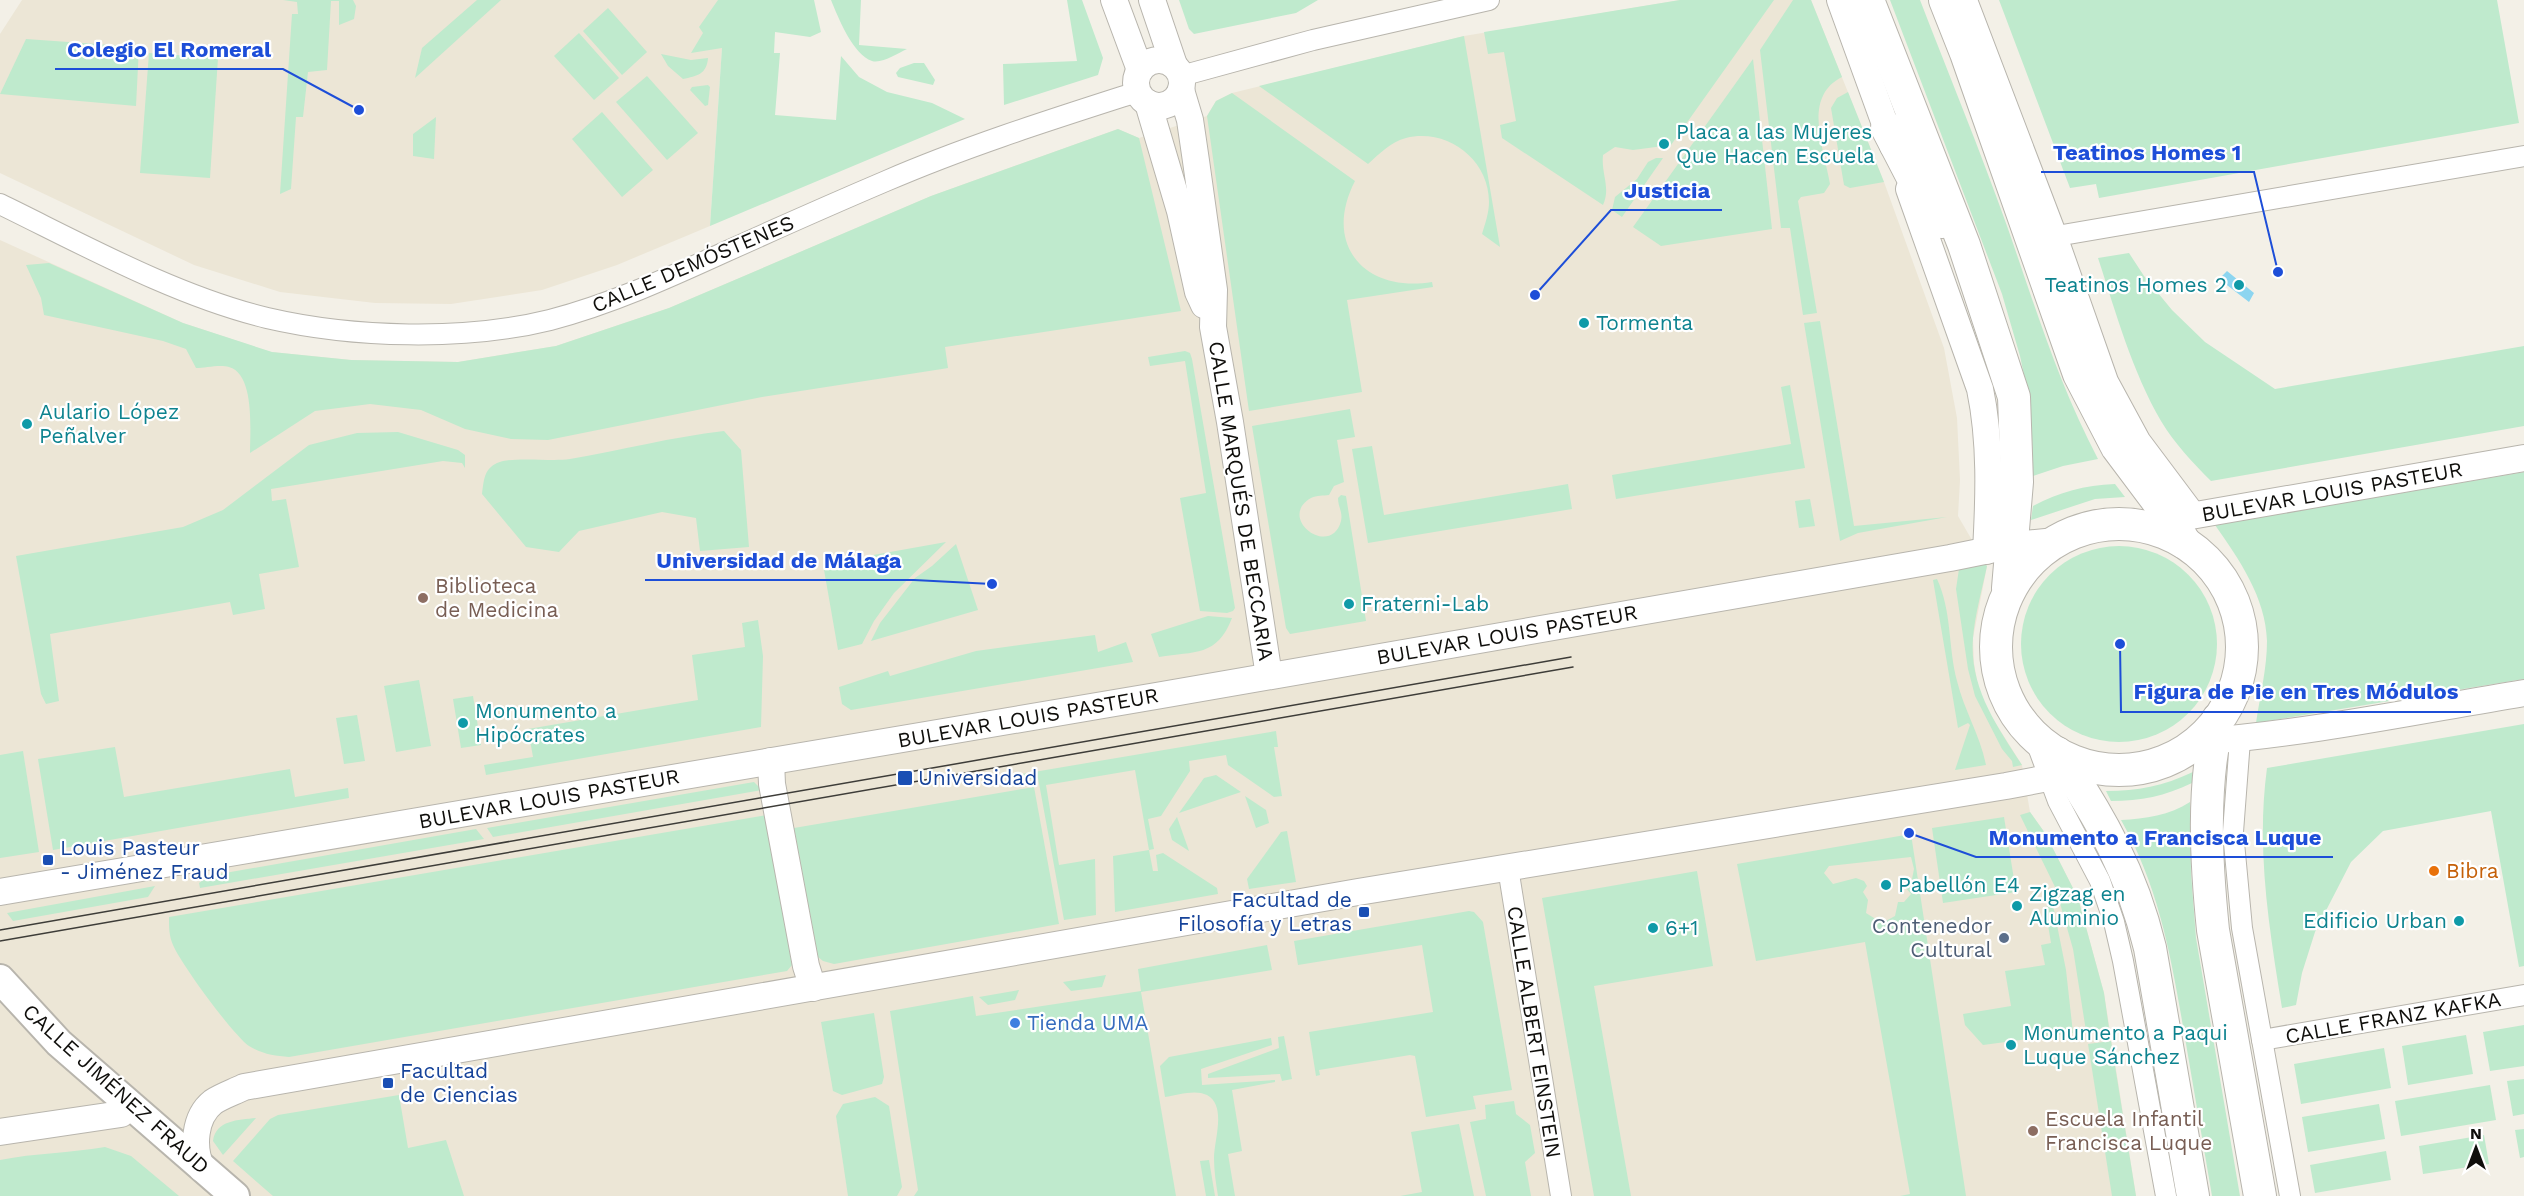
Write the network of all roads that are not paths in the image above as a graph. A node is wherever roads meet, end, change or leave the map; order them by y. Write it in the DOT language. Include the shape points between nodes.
graph roads {
  1 [pos="1114,0"];
  2 [pos="1152,0"];
  3 [pos="1489,0"];
  4 [pos="1840,0"];
  5 [pos="1868,0"];
  6 [pos="1944,0"];
  7 [pos="1967,0"];
  8 [pos="1179,77"];
  9 [pos="1142,88"];
  10 [pos="1887,128"];
  11 [pos="2524,156"];
  12 [pos="0,204"];
  13 [pos="2045,238"];
  14 [pos="1964,245"];
  15 [pos="1213,327"];
  16 [pos="2524,458"];
  17 [pos="2184,526"];
  18 [pos="2055,541"];
  19 [pos="2000,548"];
  20 [pos="2008,592"];
  21 [pos="1269,676"];
  22 [pos="2524,693"];
  23 [pos="2217,736"];
  24 [pos="771,761"];
  25 [pos="2059,761"];
  26 [pos="1508,868"];
  27 [pos="0,892"];
  28 [pos="0,979"];
  29 [pos="813,988"];
  30 [pos="2524,996"];
  31 [pos="0,998"];
  32 [pos="2262,1040"];
  33 [pos="121,1114"];
  34 [pos="0,1132"];
  35 [pos="202,1168"];
  36 [pos="215,1196"];
  37 [pos="235,1196"];
  38 [pos="1561,1196"];
  39 [pos="2166,1196"];
  40 [pos="2193,1196"];
  41 [pos="2260,1196"];
  42 [pos="2289,1196"];
  1 -- 9 [label="street, CALLE MARQUÉS DE BECCARIA"];
  2 -- 8 [label="street, CALLE MARQUÉS DE BECCARIA"];
  3 -- 8 [label="street" via="1313,40"];
  4 -- 10 [label="street"];
  5 -- 14 [label="main road"];
  6 -- 13 [label="main road"];
  7 -- 13 [label="street"];
  8 -- 9 [label="street" via="1162,61 1149,62"];
  8 -- 9 [label="street" via="1178,96 1167,105 1156,106"];
  8 -- 15 [label="street, CALLE MARQUÉS DE BECCARIA" via="1190,120 1214,290"];
  9 -- 12 [label="street, CALLE DEMÓSTENES" via="890,179 610,302 548,320 491,329 372,333 266,317 140,272"];
  9 -- 15 [label="street, CALLE MARQUÉS DE BECCARIA" via="1180,211 1198,292"];
  10 -- 14 [label="main road" via="1927,205"];
  10 -- 19 [label="street" via="1980,389"];
  11 -- 13 [label="street"];
  13 -- 17 [label="main road" via="2079,374 2117,447"];
  14 -- 19 [label="main road" via="2013,397 2017,482"];
  15 -- 21 [label="street, CALLE MARQUÉS DE BECCARIA"];
  16 -- 17 [label="street, BULEVAR LOUIS PASTEUR"];
  17 -- 18 [label="main road" via="2163,532 2139,525 2096,525"];
  17 -- 23 [label="main road" via="2223,580 2235,604 2241,631 2242,657 2236,684"];
  18 -- 19 [label="street, BULEVAR LOUIS PASTEUR"];
  18 -- 20 [label="main road" via="2028,563"];
  19 -- 20 [label="main road"];
  19 -- 21 [label="street, BULEVAR LOUIS PASTEUR"];
  20 -- 25 [label="main road" via="1998,621 1995,653 2001,683 2014,712"];
  21 -- 24 [label="street, BULEVAR LOUIS PASTEUR"];
  22 -- 23 [label="street"];
  23 -- 25 [label="main road" via="2143,767 2123,770"];
  23 -- 32 [label="street" via="2233,832 2242,928"];
  23 -- 41 [label="main road" via="2208,790 2209,892"];
  24 -- 27 [label="street, BULEVAR LOUIS PASTEUR"];
  24 -- 29 [label="street" via="772,784"];
  25 -- 26 [label="street"];
  25 -- 39 [label="street" via="2058,801 2100,881 2114,922"];
  25 -- 40 [label="main road" via="2100,818 2141,909"];
  26 -- 29 [label="street"];
  26 -- 38 [label="street, CALLE ALBERT EINSTEIN"];
  28 -- 35 [label="main road, CALLE JIMÉNEZ FRAUD" via="58,1042"];
  29 -- 35 [label="street" via="244,1087 214,1102 202,1116 196,1143"];
  30 -- 32 [label="street, CALLE FRANZ KAFKA"];
  31 -- 33 [label="main road, CALLE JIMÉNEZ FRAUD" via="27,1031"];
  32 -- 42 [label="street"];
  33 -- 34 [label="street"];
  33 -- 36 [label="main road, CALLE JIMÉNEZ FRAUD"];
  35 -- 37 [label="main road, CALLE JIMÉNEZ FRAUD"];
}
